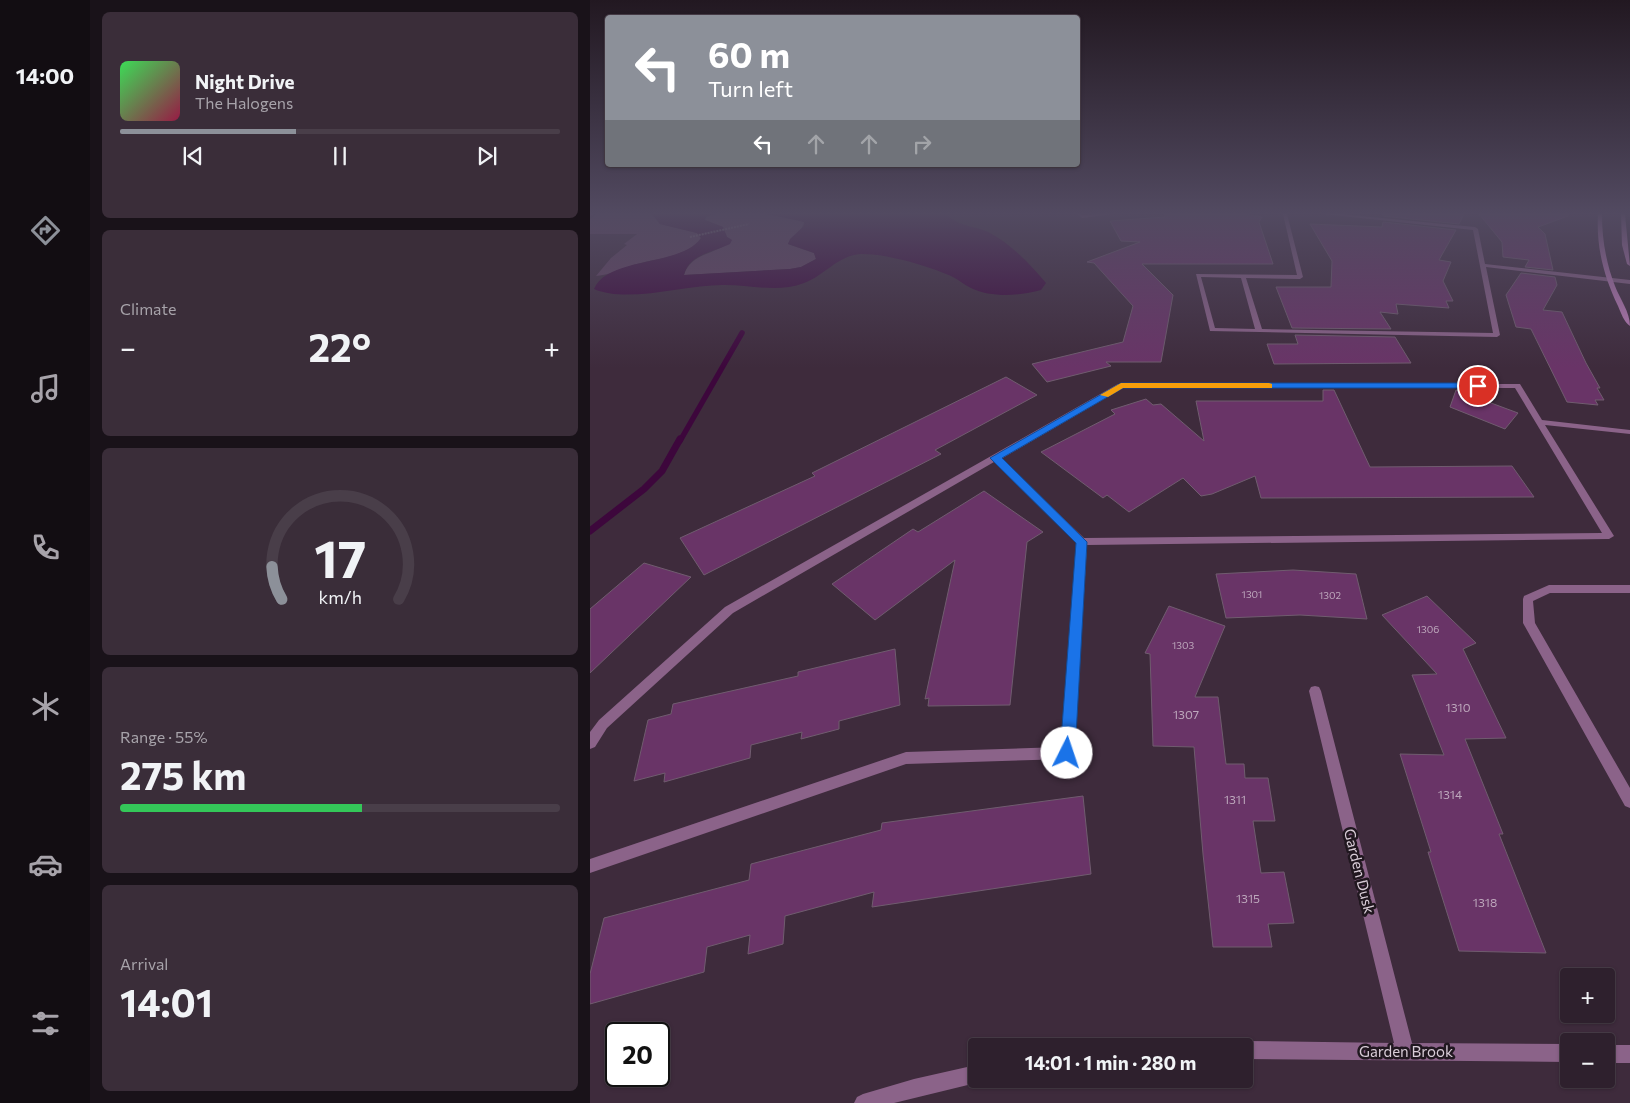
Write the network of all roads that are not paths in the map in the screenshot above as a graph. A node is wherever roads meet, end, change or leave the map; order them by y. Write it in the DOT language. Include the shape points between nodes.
graph roads {
  1 [pos="1297,265"];
  2 [pos="1482,265"];
  3 [pos="1486,265"];
  4 [pos="1607,265"];
  5 [pos="1243,276"];
  6 [pos="1610,279"];
  7 [pos="1630,282"];
  8 [pos="1630,324"];
  9 [pos="1259,330"];
  10 [pos="1540,422"];
  11 [pos="1630,432"];
  12 [pos="995,458"];
  13 [pos="1082,542"];
  14 [pos="1630,589"];
  15 [pos="1315,691"];
  16 [pos="590,743"];
  17 [pos="1630,801"];
  18 [pos="590,866"];
  19 [pos="1253,1050"];
  20 [pos="1405,1051"];
  21 [pos="1560,1053"];
  22 [pos="1615,1054"];
  23 [pos="1630,1054"];
  24 [pos="968,1076"];
  25 [pos="863,1103"];
  1 -- 5 [label="street" via="1300,276"];
  2 -- 9 [label="street" via="1497,335"];
  3 -- 6 [label="street"];
  4 -- 6 [label="street"];
  5 -- 9 [label="street"];
  5 -- 9 [label="street" via="1198,276 1212,330"];
  6 -- 7 [label="street"];
  6 -- 8 [label="street"];
  10 -- 11 [label="street"];
  10 -- 12 [label="street" via="1517,386 1121,386"];
  10 -- 13 [label="street" via="1609,536"];
  12 -- 13 [label="street"];
  12 -- 16 [label="street" via="729,610 604,724"];
  13 -- 18 [label="street" via="1067,753 906,758"];
  14 -- 17 [label="street" via="1549,589 1528,599 1529,623"];
  15 -- 20 [label="street, Garden Dusk"];
  19 -- 20 [label="street, Garden Brook"];
  20 -- 21 [label="street, Garden Brook"];
  22 -- 23 [label="street"];
  24 -- 25 [label="street"];
}
